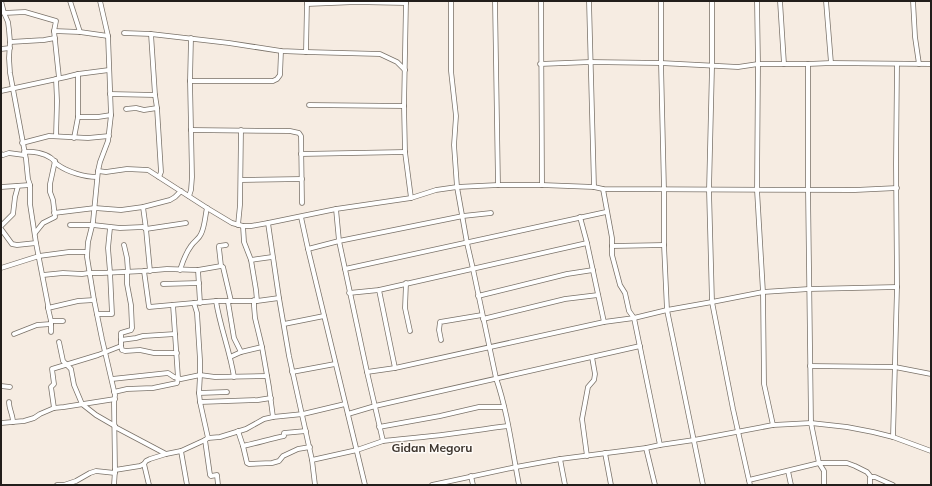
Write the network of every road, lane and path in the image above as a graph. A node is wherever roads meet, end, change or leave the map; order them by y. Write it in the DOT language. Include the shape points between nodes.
graph roads {
  1 [pos="1,1"];
  2 [pos="70,1"];
  3 [pos="100,1"];
  4 [pos="451,1"];
  5 [pos="496,1"];
  6 [pos="540,1"];
  7 [pos="589,1"];
  8 [pos="661,1"];
  9 [pos="712,1"];
  10 [pos="757,1"];
  11 [pos="780,1"];
  12 [pos="826,1"];
  13 [pos="914,1"];
  14 [pos="406,2"];
  15 [pos="307,3"];
  16 [pos="4,13"];
  17 [pos="54,31"];
  18 [pos="80,32"];
  19 [pos="124,34"];
  20 [pos="151,34"];
  21 [pos="108,36"];
  22 [pos="55,38"];
  23 [pos="190,38"];
  24 [pos="10,42"];
  25 [pos="10,48"];
  26 [pos="1,49"];
  27 [pos="281,51"];
  28 [pos="306,52"];
  29 [pos="590,62"];
  30 [pos="661,63"];
  31 [pos="831,63"];
  32 [pos="540,64"];
  33 [pos="758,64"];
  34 [pos="784,64"];
  35 [pos="808,64"];
  36 [pos="897,64"];
  37 [pos="919,64"];
  38 [pos="931,64"];
  39 [pos="712,67"];
  40 [pos="109,70"];
  41 [pos="405,70"];
  42 [pos="78,74"];
  43 [pos="57,79"];
  44 [pos="190,81"];
  45 [pos="12,88"];
  46 [pos="1,91"];
  47 [pos="110,94"];
  48 [pos="155,95"];
  49 [pos="309,105"];
  50 [pos="404,106"];
  51 [pos="157,108"];
  52 [pos="126,109"];
  53 [pos="111,115"];
  54 [pos="78,117"];
  55 [pos="191,130"];
  56 [pos="241,130"];
  57 [pos="56,136"];
  58 [pos="109,136"];
  59 [pos="74,138"];
  60 [pos="22,143"];
  61 [pos="405,152"];
  62 [pos="24,153"];
  63 [pos="1,154"];
  64 [pos="301,154"];
  65 [pos="54,161"];
  66 [pos="98,171"];
  67 [pos="97,177"];
  68 [pos="159,177"];
  69 [pos="302,179"];
  70 [pos="241,180"];
  71 [pos="30,185"];
  72 [pos="498,185"];
  73 [pos="542,185"];
  74 [pos="18,186"];
  75 [pos="1,187"];
  76 [pos="457,187"];
  77 [pos="594,187"];
  78 [pos="897,188"];
  79 [pos="808,189"];
  80 [pos="603,190"];
  81 [pos="664,190"];
  82 [pos="710,190"];
  83 [pos="757,190"];
  84 [pos="181,191"];
  85 [pos="188,196"];
  86 [pos="411,198"];
  87 [pos="302,203"];
  88 [pos="143,207"];
  89 [pos="95,208"];
  90 [pos="206,208"];
  91 [pos="336,209"];
  92 [pos="606,212"];
  93 [pos="54,213"];
  94 [pos="491,213"];
  95 [pos="462,216"];
  96 [pos="301,217"];
  97 [pos="580,217"];
  98 [pos="186,223"];
  99 [pos="268,223"];
  100 [pos="70,224"];
  101 [pos="92,225"];
  102 [pos="240,225"];
  103 [pos="1,228"];
  104 [pos="110,228"];
  105 [pos="146,229"];
  106 [pos="34,234"];
  107 [pos="339,241"];
  108 [pos="587,242"];
  109 [pos="36,243"];
  110 [pos="467,243"];
  111 [pos="226,245"];
  112 [pos="664,245"];
  113 [pos="124,246"];
  114 [pos="612,246"];
  115 [pos="308,249"];
  116 [pos="87,252"];
  117 [pos="38,256"];
  118 [pos="272,257"];
  119 [pos="251,260"];
  120 [pos="221,266"];
  121 [pos="1,268"];
  122 [pos="344,269"];
  123 [pos="473,269"];
  124 [pos="180,270"];
  125 [pos="198,270"];
  126 [pos="593,270"];
  127 [pos="144,271"];
  128 [pos="150,271"];
  129 [pos="110,272"];
  130 [pos="127,272"];
  131 [pos="89,273"];
  132 [pos="42,275"];
  133 [pos="199,283"];
  134 [pos="406,283"];
  135 [pos="163,284"];
  136 [pos="897,287"];
  137 [pos="809,288"];
  138 [pos="378,290"];
  139 [pos="763,292"];
  140 [pos="350,293"];
  141 [pos="598,295"];
  142 [pos="478,296"];
  143 [pos="279,298"];
  144 [pos="94,300"];
  145 [pos="256,300"];
  146 [pos="216,301"];
  147 [pos="229,302"];
  148 [pos="712,302"];
  149 [pos="194,303"];
  150 [pos="200,303"];
  151 [pos="173,305"];
  152 [pos="48,308"];
  153 [pos="666,310"];
  154 [pos="97,314"];
  155 [pos="324,316"];
  156 [pos="483,317"];
  157 [pos="634,318"];
  158 [pos="63,321"];
  159 [pos="51,322"];
  160 [pos="604,322"];
  161 [pos="284,324"];
  162 [pos="410,331"];
  163 [pos="51,332"];
  164 [pos="14,334"];
  165 [pos="175,334"];
  166 [pos="122,340"];
  167 [pos="441,340"];
  168 [pos="59,342"];
  169 [pos="121,346"];
  170 [pos="640,346"];
  171 [pos="262,347"];
  172 [pos="490,347"];
  173 [pos="105,351"];
  174 [pos="241,352"];
  175 [pos="177,353"];
  176 [pos="592,356"];
  177 [pos="230,357"];
  178 [pos="66,364"];
  179 [pos="335,364"];
  180 [pos="810,366"];
  181 [pos="895,367"];
  182 [pos="395,368"];
  183 [pos="292,372"];
  184 [pos="367,372"];
  185 [pos="931,374"];
  186 [pos="200,375"];
  187 [pos="267,376"];
  188 [pos="234,377"];
  189 [pos="178,378"];
  190 [pos="496,378"];
  191 [pos="112,379"];
  192 [pos="1,386"];
  193 [pos="10,387"];
  194 [pos="114,392"];
  195 [pos="227,392"];
  196 [pos="199,393"];
  197 [pos="271,398"];
  198 [pos="115,399"];
  199 [pos="9,402"];
  200 [pos="200,402"];
  201 [pos="82,404"];
  202 [pos="345,404"];
  203 [pos="375,406"];
  204 [pos="504,407"];
  205 [pos="54,408"];
  206 [pos="303,414"];
  207 [pos="348,414"];
  208 [pos="273,417"];
  209 [pos="13,422"];
  210 [pos="1,423"];
  211 [pos="811,423"];
  212 [pos="772,425"];
  213 [pos="508,426"];
  214 [pos="115,427"];
  215 [pos="379,427"];
  216 [pos="306,431"];
  217 [pos="738,431"];
  218 [pos="238,432"];
  219 [pos="893,437"];
  220 [pos="206,439"];
  221 [pos="694,440"];
  222 [pos="383,441"];
  223 [pos="660,445"];
  224 [pos="243,446"];
  225 [pos="310,447"];
  226 [pos="646,448"];
  227 [pos="356,450"];
  228 [pos="181,451"];
  229 [pos="931,451"];
  230 [pos="605,453"];
  231 [pos="166,454"];
  232 [pos="587,456"];
  233 [pos="560,459"];
  234 [pos="312,460"];
  235 [pos="819,462"];
  236 [pos="144,464"];
  237 [pos="516,467"];
  238 [pos="788,471"];
  239 [pos="115,472"];
  240 [pos="471,476"];
  241 [pos="871,477"];
  242 [pos="750,483"];
  243 [pos="57,485"];
  244 [pos="114,485"];
  245 [pos="149,485"];
  246 [pos="187,485"];
  247 [pos="218,485"];
  248 [pos="314,485"];
  249 [pos="365,485"];
  250 [pos="432,485"];
  251 [pos="473,485"];
  252 [pos="519,485"];
  253 [pos="565,485"];
  254 [pos="611,485"];
  255 [pos="655,485"];
  256 [pos="703,485"];
  257 [pos="791,485"];
  258 [pos="824,485"];
  259 [pos="870,485"];
  260 [pos="893,485"];
  1 -- 16 [label="street"];
  2 -- 18 [label="street"];
  3 -- 21 [label="street"];
  4 -- 76 [label="street"];
  5 -- 72 [label="street"];
  6 -- 32 [label="street"];
  7 -- 29 [label="street"];
  8 -- 30 [label="street"];
  9 -- 39 [label="street"];
  10 -- 33 [label="street"];
  11 -- 34 [label="street"];
  12 -- 31 [label="street"];
  13 -- 37 [label="street"];
  14 -- 15 [label="street"];
  14 -- 41 [label="street"];
  15 -- 28 [label="street"];
  16 -- 17 [label="street" via="25,12 55,20"];
  16 -- 24 [label="street" via="8,22"];
  17 -- 18 [label="street"];
  17 -- 22 [label="street"];
  18 -- 21 [label="street"];
  19 -- 20 [label="street"];
  20 -- 23 [label="street"];
  20 -- 48 [label="street"];
  21 -- 40 [label="street"];
  22 -- 24 [label="street"];
  22 -- 43 [label="street"];
  23 -- 27 [label="street"];
  23 -- 44 [label="street"];
  24 -- 25 [label="street"];
  25 -- 26 [label="street"];
  25 -- 45 [label="street"];
  27 -- 28 [label="street"];
  27 -- 44 [label="street" via="280,75 277,79"];
  28 -- 41 [label="street" via="380,54 397,62"];
  29 -- 30 [label="street"];
  29 -- 32 [label="street"];
  29 -- 77 [label="street"];
  30 -- 39 [label="street"];
  30 -- 81 [label="street"];
  31 -- 35 [label="street"];
  31 -- 36 [label="street"];
  32 -- 73 [label="street"];
  33 -- 34 [label="street"];
  33 -- 39 [label="street"];
  33 -- 83 [label="street"];
  34 -- 35 [label="street"];
  35 -- 79 [label="street"];
  36 -- 37 [label="street"];
  36 -- 78 [label="street"];
  37 -- 38 [label="street"];
  39 -- 82 [label="street"];
  40 -- 42 [label="street"];
  40 -- 47 [label="street"];
  41 -- 50 [label="street"];
  42 -- 43 [label="street"];
  42 -- 54 [label="street"];
  43 -- 45 [label="street"];
  43 -- 57 [label="street"];
  44 -- 55 [label="street"];
  45 -- 46 [label="street"];
  45 -- 60 [label="street"];
  47 -- 48 [label="street"];
  47 -- 53 [label="street"];
  48 -- 51 [label="street"];
  49 -- 50 [label="street"];
  50 -- 61 [label="street"];
  51 -- 52 [label="street"];
  51 -- 68 [label="street" via="161,165"];
  53 -- 54 [label="street"];
  53 -- 58 [label="street"];
  54 -- 59 [label="street"];
  55 -- 56 [label="street"];
  55 -- 85 [label="street" via="192,190"];
  56 -- 64 [label="street" via="299,133"];
  56 -- 70 [label="street"];
  57 -- 59 [label="street"];
  57 -- 60 [label="street"];
  58 -- 59 [label="street"];
  58 -- 66 [label="street"];
  60 -- 62 [label="street"];
  61 -- 64 [label="street"];
  61 -- 86 [label="street"];
  62 -- 63 [label="street"];
  62 -- 65 [label="street" via="32,151 49,156"];
  62 -- 71 [label="street"];
  64 -- 69 [label="street"];
  65 -- 67 [label="street" via="76,174"];
  65 -- 93 [label="street" via="50,184"];
  66 -- 67 [label="street"];
  66 -- 68 [label="street" via="144,169"];
  67 -- 89 [label="street"];
  68 -- 84 [label="street"];
  69 -- 70 [label="street"];
  69 -- 87 [label="street"];
  70 -- 102 [label="street"];
  71 -- 74 [label="street"];
  71 -- 106 [label="street"];
  72 -- 73 [label="street"];
  72 -- 76 [label="street"];
  73 -- 77 [label="street"];
  74 -- 75 [label="street"];
  74 -- 103 [label="street" via="13,214"];
  76 -- 86 [label="street"];
  76 -- 95 [label="street"];
  77 -- 80 [label="street"];
  78 -- 79 [label="street"];
  78 -- 136 [label="street"];
  79 -- 83 [label="street"];
  79 -- 137 [label="street"];
  80 -- 81 [label="street"];
  80 -- 92 [label="street"];
  81 -- 82 [label="street"];
  81 -- 112 [label="street"];
  82 -- 83 [label="street"];
  82 -- 148 [label="street"];
  83 -- 139 [label="street"];
  84 -- 85 [label="street"];
  84 -- 88 [label="street" via="170,200"];
  85 -- 90 [label="street"];
  86 -- 91 [label="street"];
  88 -- 89 [label="street" via="121,210"];
  88 -- 105 [label="street"];
  89 -- 93 [label="street"];
  89 -- 101 [label="street"];
  90 -- 102 [label="street"];
  90 -- 124 [label="street" via="201,234 184,256"];
  91 -- 96 [label="street"];
  91 -- 107 [label="street"];
  92 -- 97 [label="street"];
  92 -- 114 [label="street"];
  93 -- 106 [label="street" via="55,217 43,222"];
  94 -- 95 [label="street"];
  95 -- 107 [label="street"];
  95 -- 110 [label="street"];
  96 -- 99 [label="street"];
  96 -- 115 [label="street"];
  97 -- 108 [label="street"];
  97 -- 110 [label="street"];
  98 -- 105 [label="street"];
  99 -- 102 [label="street"];
  99 -- 118 [label="street"];
  100 -- 101 [label="street"];
  101 -- 104 [label="street"];
  101 -- 116 [label="street"];
  102 -- 119 [label="street" via="244,245"];
  103 -- 109 [label="street" via="12,244"];
  104 -- 105 [label="street"];
  104 -- 129 [label="street"];
  105 -- 128 [label="street"];
  106 -- 109 [label="street"];
  107 -- 115 [label="street"];
  107 -- 122 [label="street"];
  108 -- 123 [label="street"];
  108 -- 126 [label="street"];
  109 -- 117 [label="street"];
  110 -- 122 [label="street"];
  110 -- 123 [label="street"];
  111 -- 120 [label="street" via="218,246"];
  112 -- 114 [label="street"];
  112 -- 153 [label="street"];
  113 -- 130 [label="street"];
  114 -- 157 [label="street" via="620,285"];
  115 -- 155 [label="street"];
  116 -- 117 [label="street"];
  116 -- 131 [label="street"];
  117 -- 121 [label="street"];
  117 -- 132 [label="street"];
  118 -- 119 [label="street"];
  118 -- 143 [label="street"];
  119 -- 145 [label="street"];
  120 -- 125 [label="street"];
  120 -- 147 [label="street"];
  122 -- 140 [label="street"];
  123 -- 134 [label="street"];
  123 -- 142 [label="street"];
  124 -- 125 [label="street"];
  124 -- 128 [label="street"];
  125 -- 133 [label="street"];
  126 -- 141 [label="street"];
  126 -- 142 [label="street"];
  127 -- 128 [label="street"];
  127 -- 130 [label="street"];
  127 -- 151 [label="street" via="149,307"];
  129 -- 130 [label="street"];
  129 -- 131 [label="street"];
  129 -- 154 [label="street" via="112,314"];
  130 -- 166 [label="street" via="132,328 121,333"];
  131 -- 132 [label="street"];
  131 -- 144 [label="street"];
  132 -- 152 [label="street"];
  133 -- 135 [label="street"];
  133 -- 150 [label="street"];
  134 -- 138 [label="street"];
  134 -- 162 [label="street" via="405,308"];
  136 -- 137 [label="street"];
  136 -- 181 [label="street"];
  137 -- 139 [label="street"];
  137 -- 180 [label="street"];
  138 -- 140 [label="street"];
  138 -- 182 [label="street"];
  139 -- 148 [label="street"];
  139 -- 212 [label="street" via="764,384"];
  140 -- 184 [label="street"];
  141 -- 156 [label="street" via="565,299"];
  141 -- 160 [label="street"];
  142 -- 156 [label="street"];
  143 -- 145 [label="street"];
  143 -- 161 [label="street"];
  144 -- 152 [label="street"];
  144 -- 154 [label="street"];
  145 -- 147 [label="street"];
  145 -- 171 [label="street" via="255,318"];
  146 -- 147 [label="street"];
  146 -- 150 [label="street"];
  146 -- 177 [label="street"];
  147 -- 174 [label="street" via="234,338"];
  148 -- 153 [label="street"];
  148 -- 217 [label="street"];
  149 -- 150 [label="street"];
  149 -- 151 [label="street"];
  149 -- 186 [label="street" via="197,313"];
  151 -- 165 [label="street"];
  152 -- 159 [label="street"];
  153 -- 157 [label="street"];
  153 -- 221 [label="street"];
  154 -- 173 [label="street"];
  155 -- 161 [label="street"];
  155 -- 179 [label="street"];
  156 -- 167 [label="street" via="440,322"];
  156 -- 172 [label="street"];
  157 -- 160 [label="street"];
  157 -- 170 [label="street"];
  158 -- 159 [label="street"];
  159 -- 163 [label="street"];
  159 -- 164 [label="street"];
  160 -- 172 [label="street"];
  161 -- 183 [label="street"];
  165 -- 166 [label="street"];
  165 -- 175 [label="street"];
  166 -- 169 [label="street"];
  168 -- 178 [label="street"];
  169 -- 173 [label="street"];
  169 -- 175 [label="street" via="125,351"];
  170 -- 176 [label="street"];
  170 -- 223 [label="street"];
  171 -- 174 [label="street"];
  171 -- 187 [label="street"];
  172 -- 182 [label="street"];
  172 -- 190 [label="street"];
  173 -- 178 [label="street"];
  173 -- 191 [label="street"];
  174 -- 177 [label="street"];
  175 -- 189 [label="street"];
  176 -- 190 [label="street"];
  176 -- 232 [label="street" via="595,374 588,387 582,419"];
  177 -- 188 [label="street"];
  178 -- 201 [label="street" via="72,371 74,385"];
  178 -- 205 [label="street" via="52,369"];
  179 -- 183 [label="street"];
  179 -- 202 [label="street"];
  180 -- 181 [label="street"];
  180 -- 211 [label="street"];
  181 -- 185 [label="street"];
  181 -- 219 [label="street"];
  182 -- 184 [label="street"];
  183 -- 206 [label="street"];
  184 -- 203 [label="street"];
  186 -- 188 [label="street"];
  186 -- 189 [label="street"];
  186 -- 196 [label="street"];
  187 -- 188 [label="street"];
  187 -- 197 [label="street"];
  189 -- 191 [label="street" via="168,373"];
  189 -- 194 [label="street" via="177,383"];
  190 -- 203 [label="street"];
  190 -- 204 [label="street"];
  191 -- 194 [label="street"];
  192 -- 193 [label="street"];
  194 -- 198 [label="street"];
  195 -- 196 [label="street"];
  196 -- 200 [label="street"];
  197 -- 200 [label="street"];
  197 -- 208 [label="street"];
  198 -- 201 [label="street"];
  198 -- 214 [label="street"];
  199 -- 209 [label="street"];
  200 -- 220 [label="street"];
  201 -- 205 [label="street"];
  201 -- 214 [label="street"];
  202 -- 206 [label="street"];
  202 -- 207 [label="street"];
  203 -- 207 [label="street"];
  203 -- 215 [label="street"];
  204 -- 213 [label="street"];
  204 -- 215 [label="street" via="479,406"];
  205 -- 209 [label="street" via="34,418"];
  206 -- 208 [label="street"];
  206 -- 216 [label="street"];
  207 -- 227 [label="street"];
  208 -- 218 [label="street"];
  209 -- 210 [label="street"];
  211 -- 212 [label="street"];
  211 -- 219 [label="street" via="847,427"];
  211 -- 235 [label="street"];
  212 -- 217 [label="street"];
  213 -- 222 [label="street"];
  213 -- 237 [label="street"];
  214 -- 231 [label="street"];
  214 -- 239 [label="street"];
  215 -- 222 [label="street"];
  216 -- 224 [label="street" via="284,433 284,436"];
  216 -- 225 [label="street"];
  217 -- 221 [label="street"];
  217 -- 242 [label="street"];
  218 -- 220 [label="street"];
  218 -- 224 [label="street"];
  219 -- 229 [label="street"];
  220 -- 228 [label="street"];
  220 -- 247 [label="street" via="210,475 217,476"];
  221 -- 223 [label="street"];
  221 -- 256 [label="street"];
  222 -- 227 [label="street"];
  223 -- 226 [label="street"];
  224 -- 225 [label="street" via="247,463 259,464 279,461 283,456 298,449"];
  225 -- 234 [label="street"];
  226 -- 230 [label="street"];
  226 -- 255 [label="street"];
  227 -- 234 [label="street"];
  227 -- 249 [label="street"];
  228 -- 231 [label="street"];
  228 -- 246 [label="street"];
  230 -- 232 [label="street"];
  230 -- 254 [label="street"];
  231 -- 236 [label="street" via="150,459"];
  232 -- 233 [label="street"];
  233 -- 237 [label="street"];
  233 -- 253 [label="street"];
  234 -- 248 [label="street"];
  235 -- 238 [label="street"];
  235 -- 241 [label="street" via="851,464 867,472"];
  235 -- 258 [label="street" via="824,471"];
  236 -- 239 [label="street"];
  236 -- 245 [label="street"];
  237 -- 240 [label="street"];
  237 -- 252 [label="street"];
  238 -- 242 [label="street"];
  238 -- 257 [label="street"];
  239 -- 243 [label="street" via="96,471 76,481"];
  239 -- 244 [label="street"];
  240 -- 250 [label="street"];
  240 -- 251 [label="street"];
  241 -- 259 [label="street"];
  241 -- 260 [label="street"];
}
